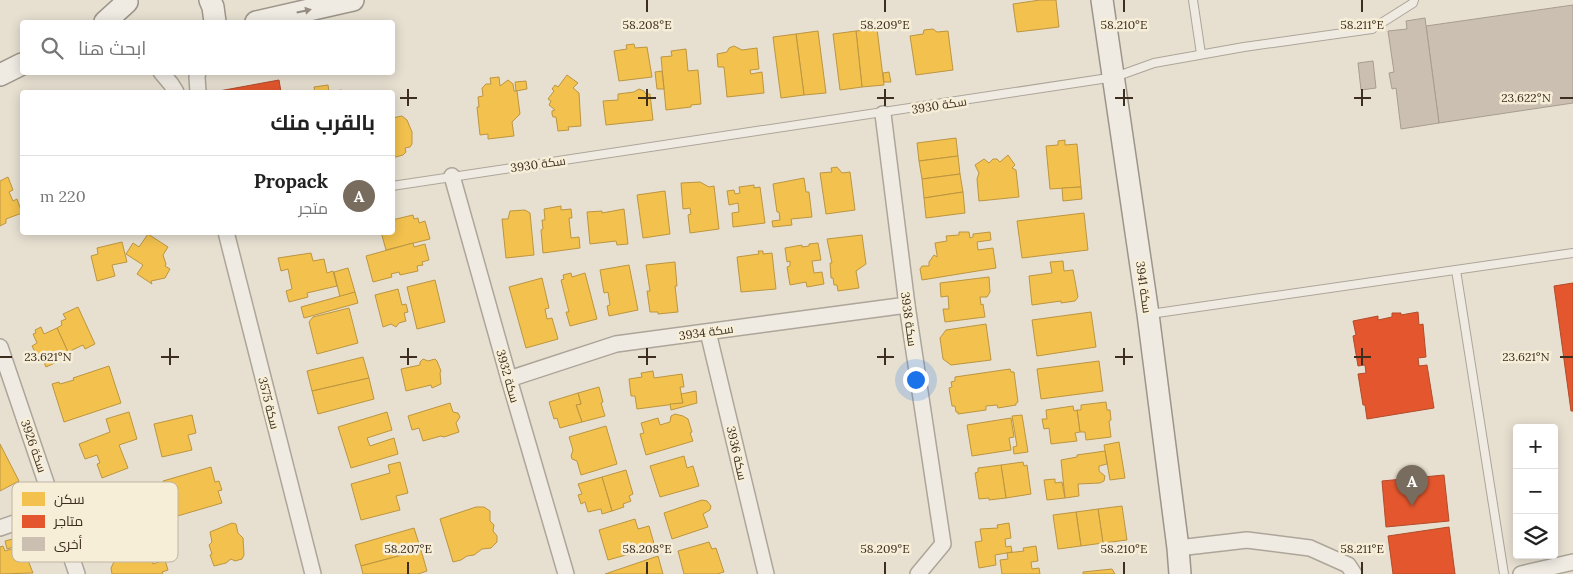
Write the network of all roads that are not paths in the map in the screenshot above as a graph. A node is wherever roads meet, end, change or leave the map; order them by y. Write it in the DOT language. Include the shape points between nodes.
graph roads {
  1 [pos="210,0"];
  2 [pos="353,0"];
  3 [pos="1102,0"];
  4 [pos="1194,0"];
  5 [pos="1414,0"];
  6 [pos="126,8"];
  7 [pos="109,20"];
  8 [pos="215,20"];
  9 [pos="265,20"];
  10 [pos="1201,54"];
  11 [pos="20,65"];
  12 [pos="20,73"];
  13 [pos="164,75"];
  14 [pos="197,75"];
  15 [pos="0,76"];
  16 [pos="1114,77"];
  17 [pos="175,90"];
  18 [pos="198,90"];
  19 [pos="883,114"];
  20 [pos="452,176"];
  21 [pos="395,186"];
  22 [pos="227,235"];
  23 [pos="1573,253"];
  24 [pos="1456,270"];
  25 [pos="907,305"];
  26 [pos="1148,314"];
  27 [pos="708,332"];
  28 [pos="0,346"];
  29 [pos="509,379"];
  30 [pos="46,482"];
  31 [pos="12,524"];
  32 [pos="0,528"];
  33 [pos="1178,548"];
  34 [pos="73,562"];
  35 [pos="1573,562"];
  36 [pos="77,574"];
  37 [pos="313,574"];
  38 [pos="566,574"];
  39 [pos="766,574"];
  40 [pos="918,574"];
  41 [pos="1180,574"];
  42 [pos="1354,574"];
  43 [pos="1504,574"];
  44 [pos="1520,574"];
  1 -- 8 [label="street"];
  9 -- 2 [label="street, one-way"];
  3 -- 16 [label="street, سكة 3941"];
  4 -- 10 [label="lane"];
  5 -- 10 [label="lane, سكة 3930" via="1372,29"];
  6 -- 7 [label="street"];
  10 -- 16 [label="lane, سكة 3930" via="1154,62"];
  11 -- 15 [label="street"];
  12 -- 15 [label="street"];
  13 -- 17 [label="street"];
  14 -- 18 [label="street"];
  16 -- 19 [label="lane, سكة 3930"];
  16 -- 26 [label="street, سكة 3941"];
  19 -- 20 [label="lane, سكة 3930"];
  19 -- 25 [label="street, سكة 3938"];
  20 -- 21 [label="lane, سكة 3930"];
  20 -- 29 [label="street, سكة 3932"];
  22 -- 37 [label="street, سكة 3575"];
  23 -- 24 [label="lane"];
  24 -- 26 [label="lane"];
  24 -- 43 [label="lane"];
  25 -- 27 [label="street, سكة 3934"];
  25 -- 40 [label="street, سكة 3938" via="943,544"];
  26 -- 33 [label="street, سكة 3941"];
  27 -- 29 [label="street, سكة 3934" via="616,344"];
  27 -- 39 [label="street, سكة 3936"];
  28 -- 30 [label="street, سكة 3926"];
  29 -- 38 [label="street, سكة 3932"];
  31 -- 32 [label="street"];
  33 -- 41 [label="street, سكة 3941"];
  33 -- 42 [label="street" via="1247,540 1310,548 1348,565"];
  34 -- 36 [label="street, سكة 3926"];
  35 -- 44 [label="street"];
}
